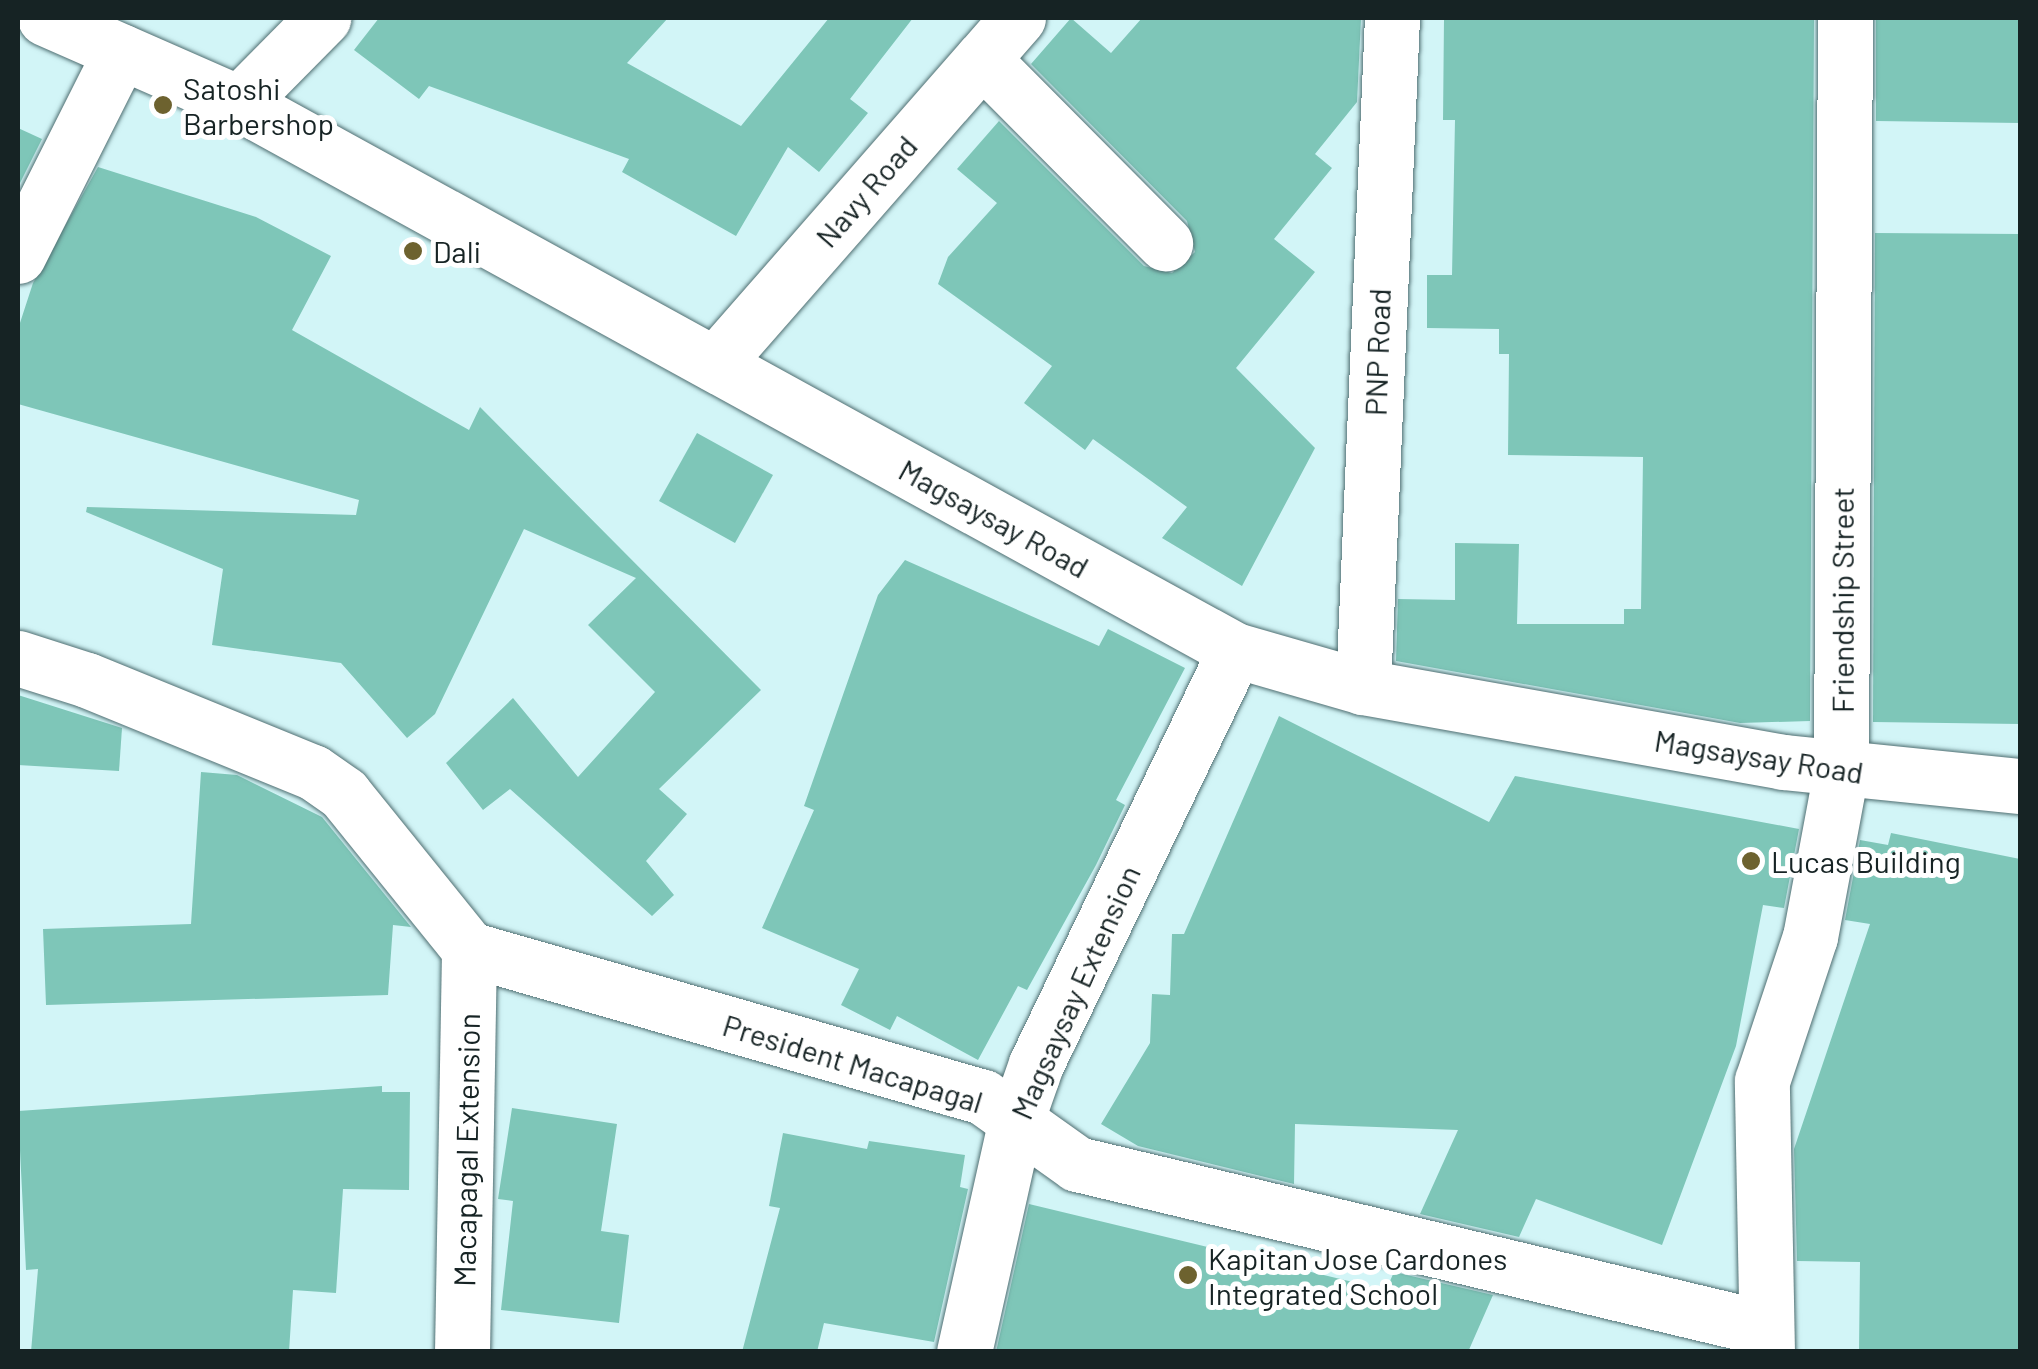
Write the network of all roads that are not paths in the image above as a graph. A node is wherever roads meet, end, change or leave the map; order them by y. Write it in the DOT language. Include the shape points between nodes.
graph roads {
  1 [pos="45,18"];
  2 [pos="322,18"];
  3 [pos="1018,18"];
  4 [pos="1392,18"];
  5 [pos="1845,18"];
  6 [pos="121,52"];
  7 [pos="982,59"];
  8 [pos="238,103"];
  9 [pos="1165,242"];
  10 [pos="18,256"];
  11 [pos="715,364"];
  12 [pos="1235,650"];
  13 [pos="18,658"];
  14 [pos="1363,688"];
  15 [pos="1841,772"];
  16 [pos="2020,786"];
  17 [pos="469,949"];
  18 [pos="1015,1124"];
  19 [pos="1766,1340"];
  20 [pos="462,1352"];
  21 [pos="964,1352"];
  1 -- 6 [label="street, Magsaysay Road"];
  2 -- 8 [label="street"];
  3 -- 7 [label="street, Navy Road"];
  4 -- 14 [label="street, PNP Road"];
  5 -- 15 [label="street, Friendship Street"];
  6 -- 8 [label="street, Magsaysay Road"];
  6 -- 10 [label="street"];
  7 -- 9 [label="street"];
  7 -- 11 [label="street, Navy Road"];
  8 -- 11 [label="street, Magsaysay Road"];
  11 -- 12 [label="street, Magsaysay Road"];
  12 -- 14 [label="street, Magsaysay Road"];
  12 -- 18 [label="street, Magsaysay Extension" via="1036,1064"];
  13 -- 17 [label="street" via="313,772 344,794"];
  14 -- 15 [label="street, Magsaysay Road"];
  15 -- 16 [label="street, Magsaysay Road"];
  15 -- 19 [label="street, Friendship Street" via="1810,937 1762,1082"];
  17 -- 18 [label="street, President Macapagal" via="983,1096"];
  17 -- 20 [label="street, Macapagal Extension"];
  18 -- 19 [label="street, President Macapagal" via="1077,1164"];
  18 -- 21 [label="street, Magsaysay Extension"];
}
